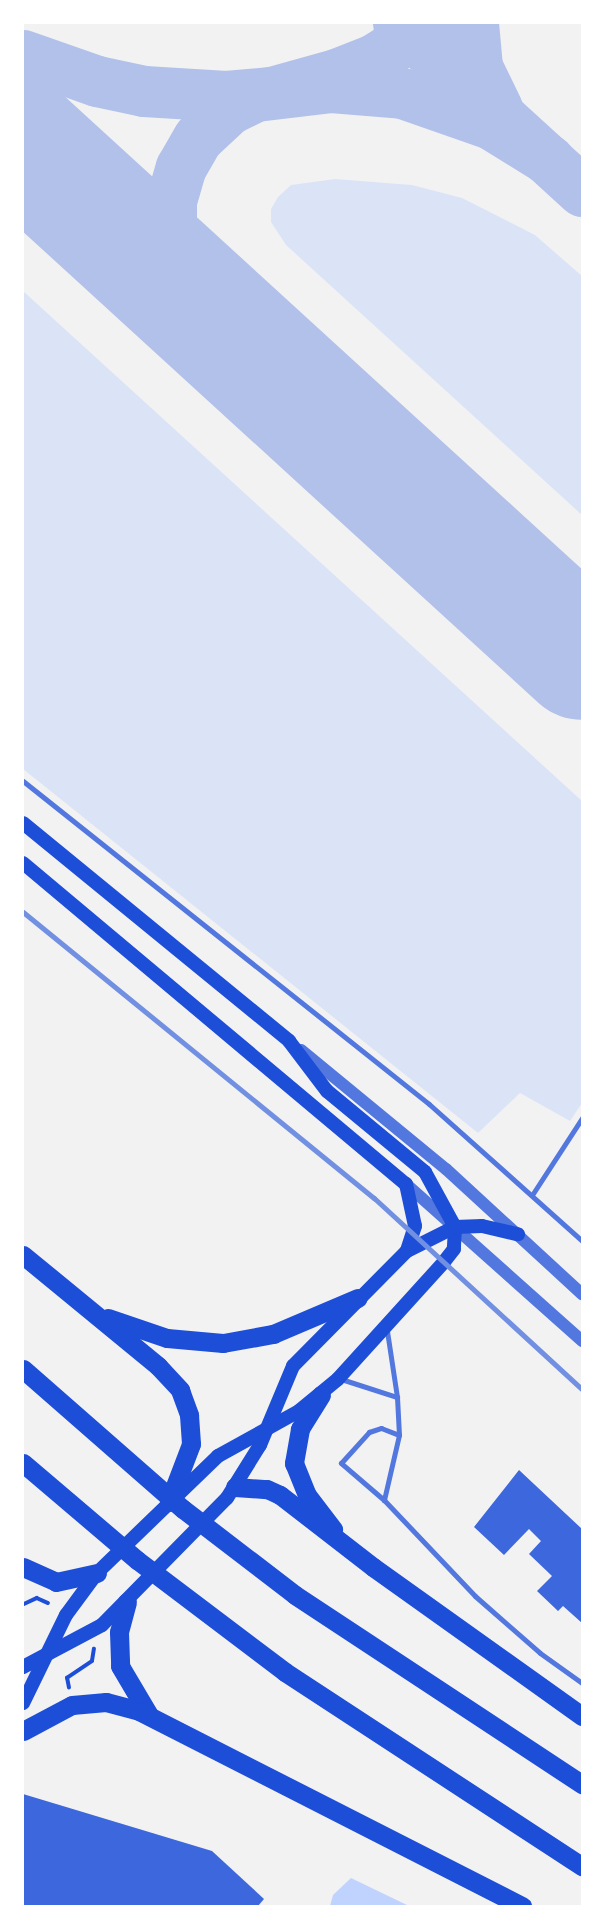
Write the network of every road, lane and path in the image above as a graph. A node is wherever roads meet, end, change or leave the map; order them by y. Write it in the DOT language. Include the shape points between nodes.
graph roads {
  1 [pos="23,781"];
  2 [pos="23,823"];
  3 [pos="23,863"];
  4 [pos="289,1041"];
  5 [pos="582,1118"];
  6 [pos="406,1184"];
  7 [pos="532,1195"];
  8 [pos="454,1227"];
  9 [pos="518,1234"];
  10 [pos="582,1241"];
  11 [pos="407,1251"];
  12 [pos="23,1255"];
  13 [pos="582,1294"];
  14 [pos="358,1298"];
  15 [pos="89,1311"];
  16 [pos="386,1325"];
  17 [pos="582,1341"];
  18 [pos="23,1369"];
  19 [pos="338,1378"];
  20 [pos="321,1395"];
  21 [pos="397,1397"];
  22 [pos="267,1428"];
  23 [pos="399,1435"];
  24 [pos="23,1463"];
  25 [pos="235,1487"];
  26 [pos="384,1500"];
  27 [pos="169,1502"];
  28 [pos="341,1542"];
  29 [pos="23,1567"];
  30 [pos="97,1573"];
  31 [pos="127,1602"];
  32 [pos="48,1603"];
  33 [pos="24,1604"];
  34 [pos="94,1648"];
  35 [pos="50,1654"];
  36 [pos="23,1667"];
  37 [pos="582,1683"];
  38 [pos="70,1695"];
  39 [pos="23,1703"];
  40 [pos="150,1716"];
  41 [pos="582,1716"];
  42 [pos="23,1731"];
  43 [pos="582,1784"];
  44 [pos="582,1866"];
  45 [pos="522,1906"];
  1 -- 7 [label="lane" via="393,1074"];
  2 -- 4 [label="main road"];
  3 -- 6 [label="main road"];
  4 -- 8 [label="main road" via="327,1091 425,1172"];
  4 -- 9 [label="street"];
  5 -- 7 [label="lane"];
  6 -- 8 [label="street"];
  6 -- 11 [label="main road" via="415,1226"];
  7 -- 10 [label="lane"];
  8 -- 9 [label="main road" via="482,1226"];
  8 -- 11 [label="main road"];
  8 -- 16 [label="main road" via="454,1249"];
  8 -- 17 [label="street"];
  9 -- 13 [label="street"];
  11 -- 14 [label="main road"];
  12 -- 15 [label="highway"];
  14 -- 15 [label="highway" via="273,1335 223,1343 167,1338"];
  14 -- 22 [label="main road" via="293,1366"];
  15 -- 27 [label="highway" via="158,1366 186,1401 191,1444"];
  16 -- 19 [label="main road"];
  16 -- 21 [label="lane"];
  18 -- 43 [label="highway" via="125,1461 239,1553 345,1630"];
  19 -- 20 [label="main road"];
  19 -- 21 [label="lane"];
  20 -- 22 [label="main road"];
  20 -- 28 [label="highway" via="300,1429 294,1463 307,1494 323,1510"];
  21 -- 23 [label="lane"];
  22 -- 25 [label="main road"];
  22 -- 27 [label="main road" via="218,1456"];
  23 -- 26 [label="lane"];
  23 -- 26 [label="lane" via="381,1428 369,1432 341,1463"];
  24 -- 44 [label="highway" via="192,1603 350,1716"];
  25 -- 28 [label="highway" via="267,1489 280,1495"];
  25 -- 31 [label="main road"];
  26 -- 37 [label="lane" via="475,1596"];
  27 -- 30 [label="main road"];
  28 -- 41 [label="highway"];
  29 -- 30 [label="highway" via="56,1582"];
  30 -- 35 [label="main road" via="66,1615"];
  31 -- 35 [label="main road" via="92,1633"];
  31 -- 40 [label="highway" via="119,1632 120,1666"];
  32 -- 33 [label="path" via="37,1598"];
  34 -- 38 [label="path" via="92,1661 67,1678"];
  35 -- 36 [label="main road"];
  35 -- 39 [label="main road"];
  40 -- 42 [label="highway" via="123,1705 92,1702 72,1705"];
  40 -- 45 [label="highway"];
}
